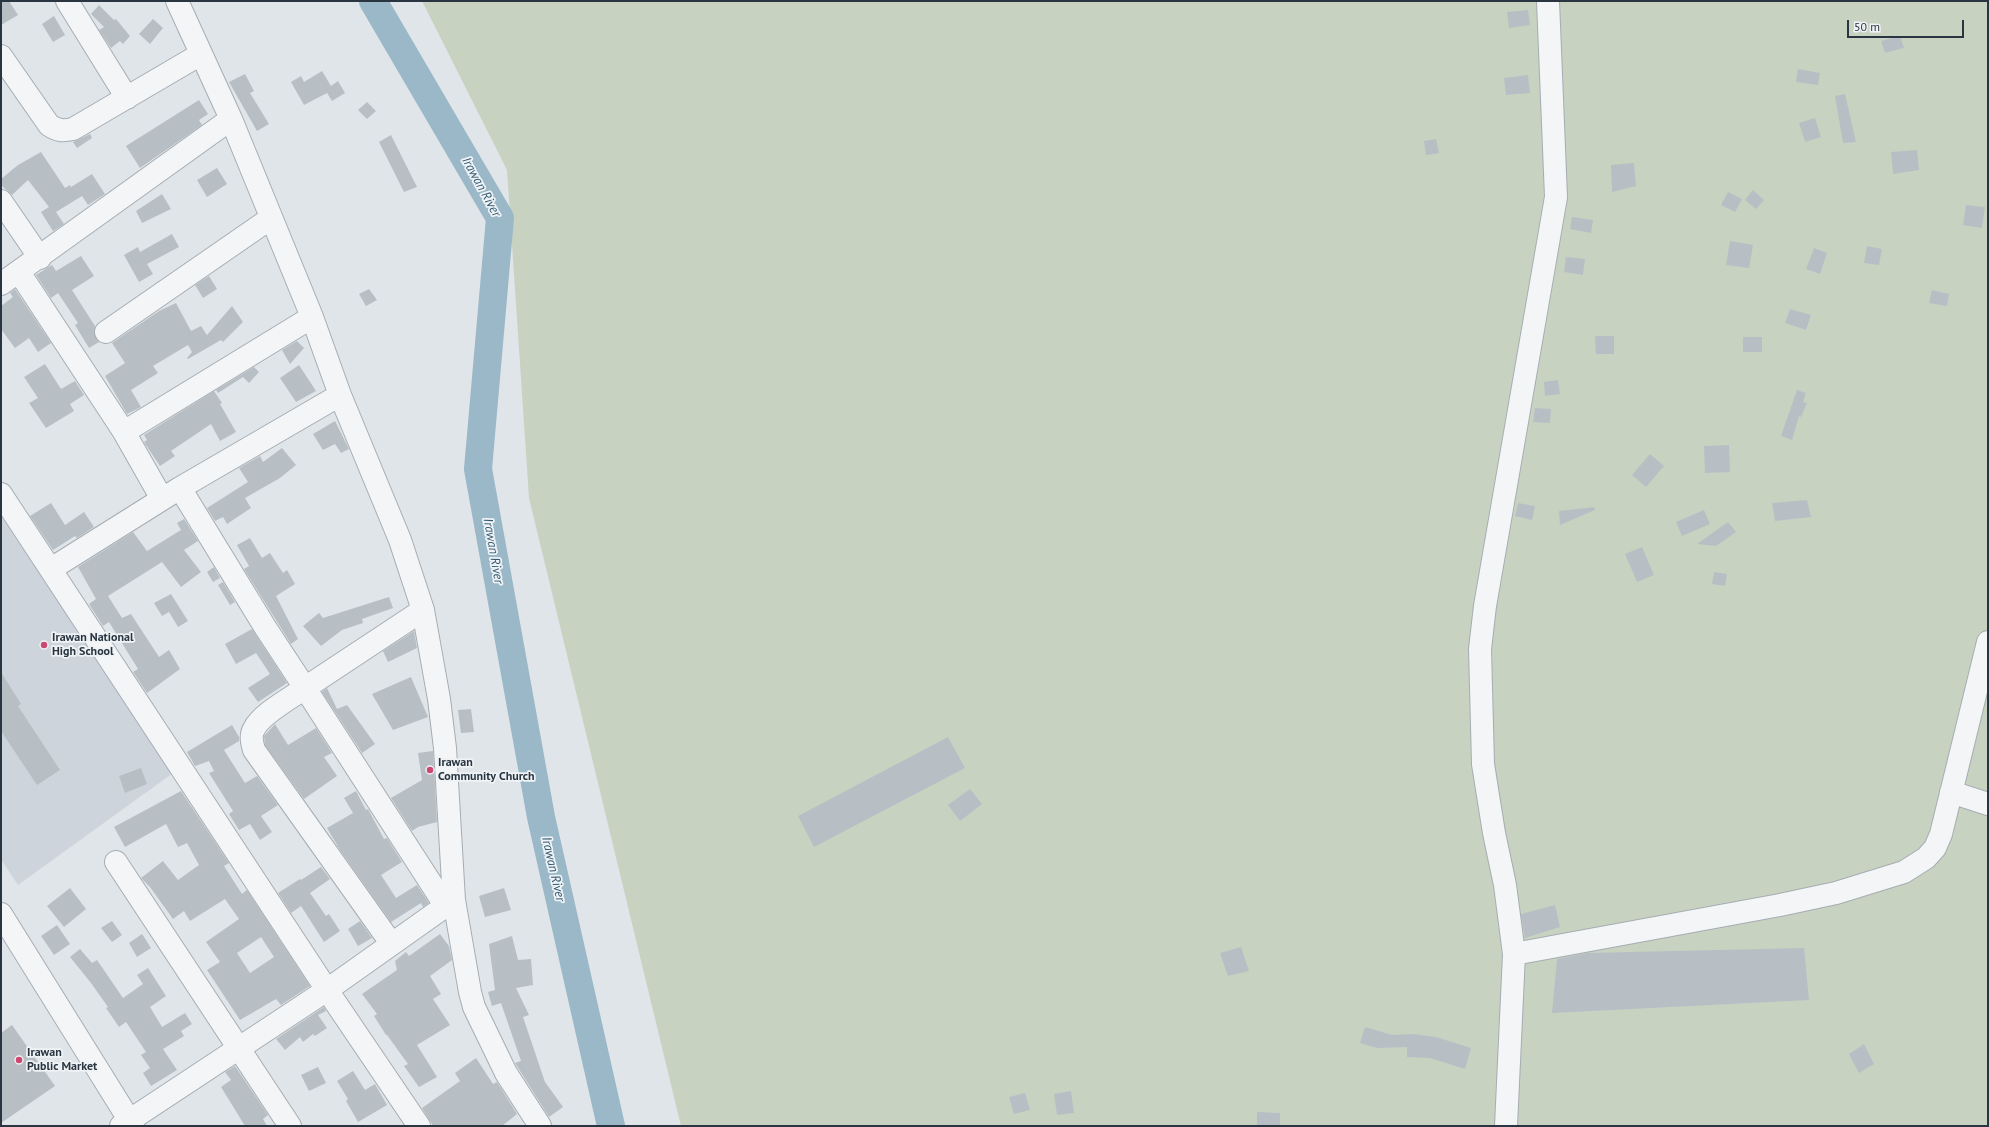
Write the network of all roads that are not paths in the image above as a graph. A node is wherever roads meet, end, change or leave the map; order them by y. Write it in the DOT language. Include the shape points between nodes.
graph roads {
  1 [pos="67,1"];
  2 [pos="177,1"];
  3 [pos="1548,1"];
  4 [pos="202,54"];
  5 [pos="1,56"];
  6 [pos="127,98"];
  7 [pos="231,119"];
  8 [pos="1,201"];
  9 [pos="271,218"];
  10 [pos="40,258"];
  11 [pos="19,272"];
  12 [pos="1,284"];
  13 [pos="312,317"];
  14 [pos="106,332"];
  15 [pos="340,395"];
  16 [pos="124,432"];
  17 [pos="180,488"];
  18 [pos="1,494"];
  19 [pos="162,499"];
  20 [pos="51,569"];
  21 [pos="423,610"];
  22 [pos="1988,642"];
  23 [pos="305,688"];
  24 [pos="1951,792"];
  25 [pos="1988,804"];
  26 [pos="116,862"];
  27 [pos="449,902"];
  28 [pos="1,914"];
  29 [pos="391,943"];
  30 [pos="1514,954"];
  31 [pos="327,990"];
  32 [pos="239,1048"];
  33 [pos="128,1124"];
  34 [pos="290,1126"];
  35 [pos="419,1126"];
  36 [pos="540,1126"];
  37 [pos="1506,1126"];
  1 -- 6 [label="street"];
  2 -- 4 [label="street"];
  3 -- 30 [label="street" via="1556,197 1485,606 1480,649 1483,764 1505,885"];
  4 -- 6 [label="street"];
  4 -- 7 [label="street"];
  5 -- 6 [label="street" via="49,125 56,130 73,129"];
  7 -- 9 [label="street"];
  7 -- 10 [label="street"];
  8 -- 10 [label="street"];
  9 -- 13 [label="street"];
  9 -- 14 [label="street"];
  10 -- 11 [label="street"];
  11 -- 12 [label="street"];
  11 -- 16 [label="street"];
  13 -- 15 [label="street"];
  13 -- 16 [label="street"];
  15 -- 17 [label="street"];
  15 -- 21 [label="street" via="400,540"];
  16 -- 19 [label="street"];
  17 -- 19 [label="street"];
  17 -- 23 [label="street"];
  18 -- 20 [label="street"];
  19 -- 20 [label="street"];
  20 -- 31 [label="street"];
  21 -- 23 [label="street"];
  21 -- 27 [label="street" via="445,748"];
  22 -- 24 [label="street"];
  23 -- 27 [label="street"];
  23 -- 29 [label="street" via="261,719 253,729 251,739 254,750"];
  24 -- 25 [label="street"];
  24 -- 30 [label="street" via="1935,848 1926,858 1904,872 1836,893 1780,905"];
  26 -- 32 [label="street"];
  27 -- 29 [label="street"];
  27 -- 36 [label="street" via="474,1008 506,1073"];
  28 -- 33 [label="street"];
  29 -- 31 [label="street"];
  30 -- 37 [label="street"];
  31 -- 32 [label="street"];
  31 -- 35 [label="street"];
  32 -- 33 [label="street"];
  32 -- 34 [label="street"];
}
